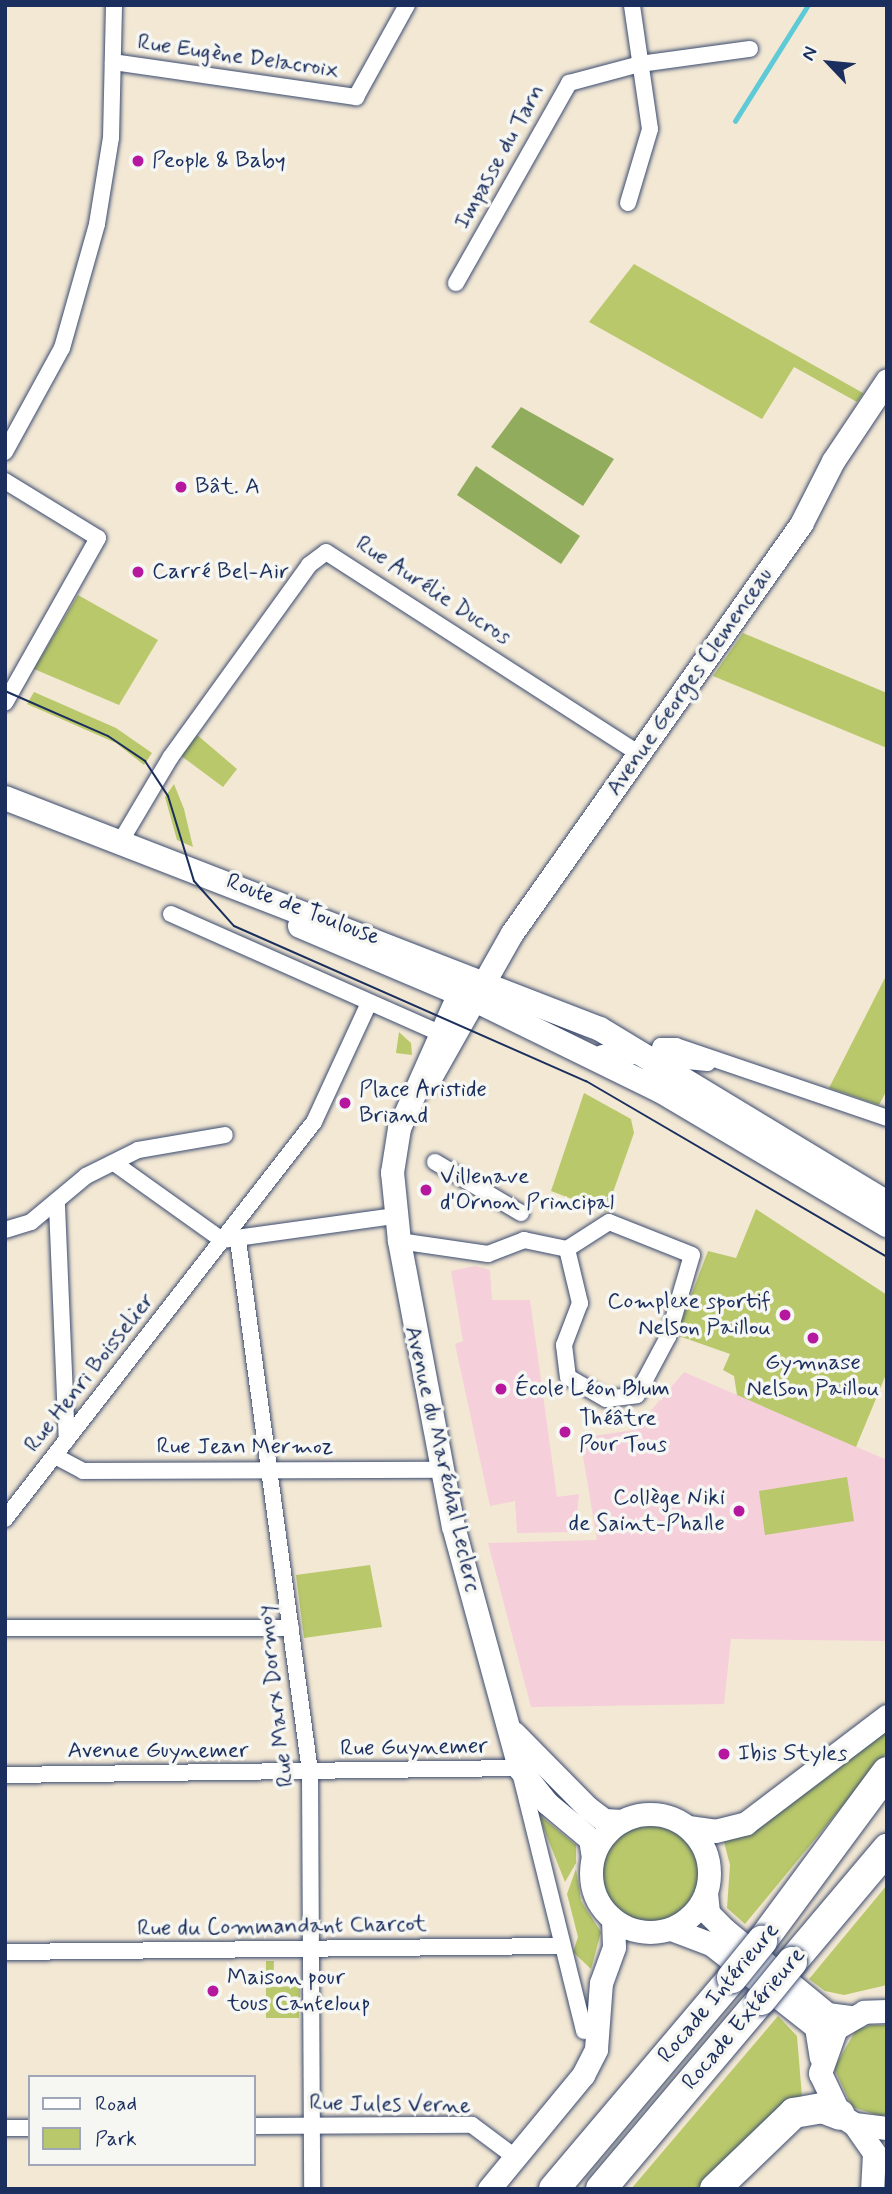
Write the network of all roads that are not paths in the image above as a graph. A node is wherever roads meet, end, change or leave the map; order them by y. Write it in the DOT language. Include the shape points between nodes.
graph roads {
  1 [pos="114,5"];
  2 [pos="407,5"];
  3 [pos="632,5"];
  4 [pos="750,49"];
  5 [pos="113,62"];
  6 [pos="640,64"];
  7 [pos="628,203"];
  8 [pos="456,283"];
  9 [pos="887,380"];
  10 [pos="5,452"];
  11 [pos="5,481"];
  12 [pos="5,703"];
  13 [pos="638,753"];
  14 [pos="5,798"];
  15 [pos="118,844"];
  16 [pos="171,914"];
  17 [pos="474,992"];
  18 [pos="369,1003"];
  19 [pos="531,1028"];
  20 [pos="435,1031"];
  21 [pos="652,1058"];
  22 [pos="655,1088"];
  23 [pos="887,1118"];
  24 [pos="225,1135"];
  25 [pos="435,1162"];
  26 [pos="117,1164"];
  27 [pos="887,1203"];
  28 [pos="57,1206"];
  29 [pos="522,1213"];
  30 [pos="396,1216"];
  31 [pos="887,1225"];
  32 [pos="5,1230"];
  33 [pos="230,1240"];
  34 [pos="399,1241"];
  35 [pos="567,1249"];
  36 [pos="67,1440"];
  37 [pos="55,1456"];
  38 [pos="272,1469"];
  39 [pos="440,1469"];
  40 [pos="5,1519"];
  41 [pos="5,1628"];
  42 [pos="291,1628"];
  43 [pos="887,1717"];
  44 [pos="510,1729"];
  45 [pos="519,1768"];
  46 [pos="310,1772"];
  47 [pos="887,1772"];
  48 [pos="5,1775"];
  49 [pos="887,1798"];
  50 [pos="622,1821"];
  51 [pos="688,1828"];
  52 [pos="887,1849"];
  53 [pos="593,1857"];
  54 [pos="706,1893"];
  55 [pos="612,1920"];
  56 [pos="664,1931"];
  57 [pos="762,1941"];
  58 [pos="560,1945"];
  59 [pos="313,1950"];
  60 [pos="5,1952"];
  61 [pos="572,1970"];
  62 [pos="606,1973"];
  63 [pos="884,2008"];
  64 [pos="850,2017"];
  65 [pos="584,2031"];
  66 [pos="821,2057"];
  67 [pos="847,2119"];
  68 [pos="256,2126"];
  69 [pos="312,2126"];
  70 [pos="5,2128"];
  71 [pos="28,2128"];
  72 [pos="887,2128"];
  73 [pos="515,2157"];
  74 [pos="887,2169"];
  75 [pos="312,2189"];
  76 [pos="489,2189"];
  77 [pos="554,2189"];
  78 [pos="601,2189"];
  79 [pos="715,2189"];
  80 [pos="872,2189"];
  81 [pos="882,2189"];
  1 -- 5 [label="street"];
  2 -- 5 [label="street, Rue Eugène Delacroix" via="356,97"];
  3 -- 6 [label="street"];
  4 -- 6 [label="street, Impasse du Tarn"];
  5 -- 10 [label="street" via="111,138 78,299 46,384"];
  6 -- 7 [label="street" via="650,129"];
  6 -- 8 [label="street, Impasse du Tarn" via="580,76 556,97"];
  9 -- 13 [label="street, Avenue Georges Clemenceau" via="833,461 801,524"];
  11 -- 12 [label="street" via="98,538"];
  13 -- 15 [label="street, Rue Aurélie Ducros" via="338,555 326,552 309,565 170,758"];
  13 -- 17 [label="street, Avenue Georges Clemenceau"];
  14 -- 15 [label="main road, Route de Toulouse"];
  15 -- 17 [label="main road, Route de Toulouse" via="134,857"];
  16 -- 18 [label="street"];
  17 -- 19 [label="main road"];
  17 -- 21 [label="main road"];
  17 -- 30 [label="street, Avenue du Maréchal Leclerc" via="409,1104 395,1148"];
  18 -- 20 [label="street"];
  18 -- 33 [label="street, Rue Henri Boisselier" via="314,1122"];
  19 -- 21 [label="street" via="554,1030 618,1058"];
  19 -- 22 [label="main road"];
  21 -- 22 [label="street"];
  21 -- 23 [label="street" via="666,1044"];
  21 -- 27 [label="main road"];
  22 -- 31 [label="main road"];
  24 -- 26 [label="street" via="138,1150"];
  25 -- 29 [label="street"];
  26 -- 28 [label="street" via="86,1176"];
  26 -- 33 [label="street"];
  28 -- 32 [label="street"];
  28 -- 36 [label="street"];
  30 -- 33 [label="street"];
  30 -- 34 [label="street, Avenue du Maréchal Leclerc"];
  33 -- 36 [label="street, Rue Henri Boisselier" via="211,1255"];
  33 -- 38 [label="street, Rue Marx Dormoy" via="242,1264"];
  34 -- 35 [label="street" via="488,1254 524,1240"];
  34 -- 39 [label="street, Avenue du Maréchal Leclerc"];
  35 -- 35 [label="street" via="609,1222 670,1242 692,1255 692,1270 657,1364 637,1395 606,1399 568,1377 564,1345 580,1303"];
  36 -- 37 [label="street, Rue Henri Boisselier"];
  37 -- 38 [label="street, Rue Jean Mermoz" via="83,1471"];
  37 -- 40 [label="street, Rue Henri Boisselier"];
  38 -- 39 [label="street, Rue Jean Mermoz"];
  38 -- 42 [label="street, Rue Marx Dormoy"];
  39 -- 44 [label="street, Avenue du Maréchal Leclerc"];
  41 -- 42 [label="street"];
  42 -- 46 [label="street, Rue Marx Dormoy"];
  43 -- 51 [label="street" via="746,1823 715,1831"];
  44 -- 45 [label="street, Avenue du Maréchal Leclerc"];
  44 -- 50 [label="street, Avenue du Maréchal Leclerc" via="588,1808 604,1820"];
  45 -- 46 [label="street, Rue Guynemer"];
  45 -- 53 [label="street, Avenue du Maréchal Leclerc" via="547,1803 590,1839"];
  45 -- 58 [label="street"];
  46 -- 48 [label="street, Avenue Guynemer"];
  46 -- 59 [label="street, Rue Marx Dormoy"];
  47 -- 57 [label="highway"];
  49 -- 57 [label="highway, Rocade Intérieure"];
  50 -- 51 [label="street" via="649,1814"];
  50 -- 53 [label="street"];
  51 -- 54 [label="street" via="705,1850"];
  52 -- 78 [label="highway, Rocade Extérieure, bridge"];
  53 -- 55 [label="street" via="593,1892"];
  54 -- 56 [label="street" via="686,1920"];
  54 -- 64 [label="street" via="708,1913 724,1929 827,2014"];
  55 -- 56 [label="street"];
  55 -- 62 [label="street"];
  56 -- 62 [label="street"];
  56 -- 66 [label="street" via="711,1944 816,2027"];
  57 -- 77 [label="highway, Rocade Intérieure, bridge"];
  58 -- 59 [label="street, Rue du Commandant Charcot"];
  58 -- 61 [label="street"];
  59 -- 60 [label="street, Rue du Commandant Charcot"];
  59 -- 69 [label="street, Rue Marx Dormoy"];
  61 -- 62 [label="street"];
  61 -- 65 [label="street"];
  62 -- 73 [label="street" via="596,2049 583,2075"];
  63 -- 64 [label="street"];
  64 -- 66 [label="street"];
  66 -- 67 [label="street" via="822,2088"];
  67 -- 72 [label="street"];
  67 -- 79 [label="highway" via="822,2108 794,2113"];
  67 -- 80 [label="street" via="874,2153"];
  68 -- 69 [label="street, Rue Jules Verne"];
  69 -- 73 [label="street, Rue Jules Verne" via="472,2125"];
  69 -- 75 [label="street, Rue Marx Dormoy"];
  70 -- 71 [label="street"];
  73 -- 76 [label="street"];
  74 -- 81 [label="street"];
}
